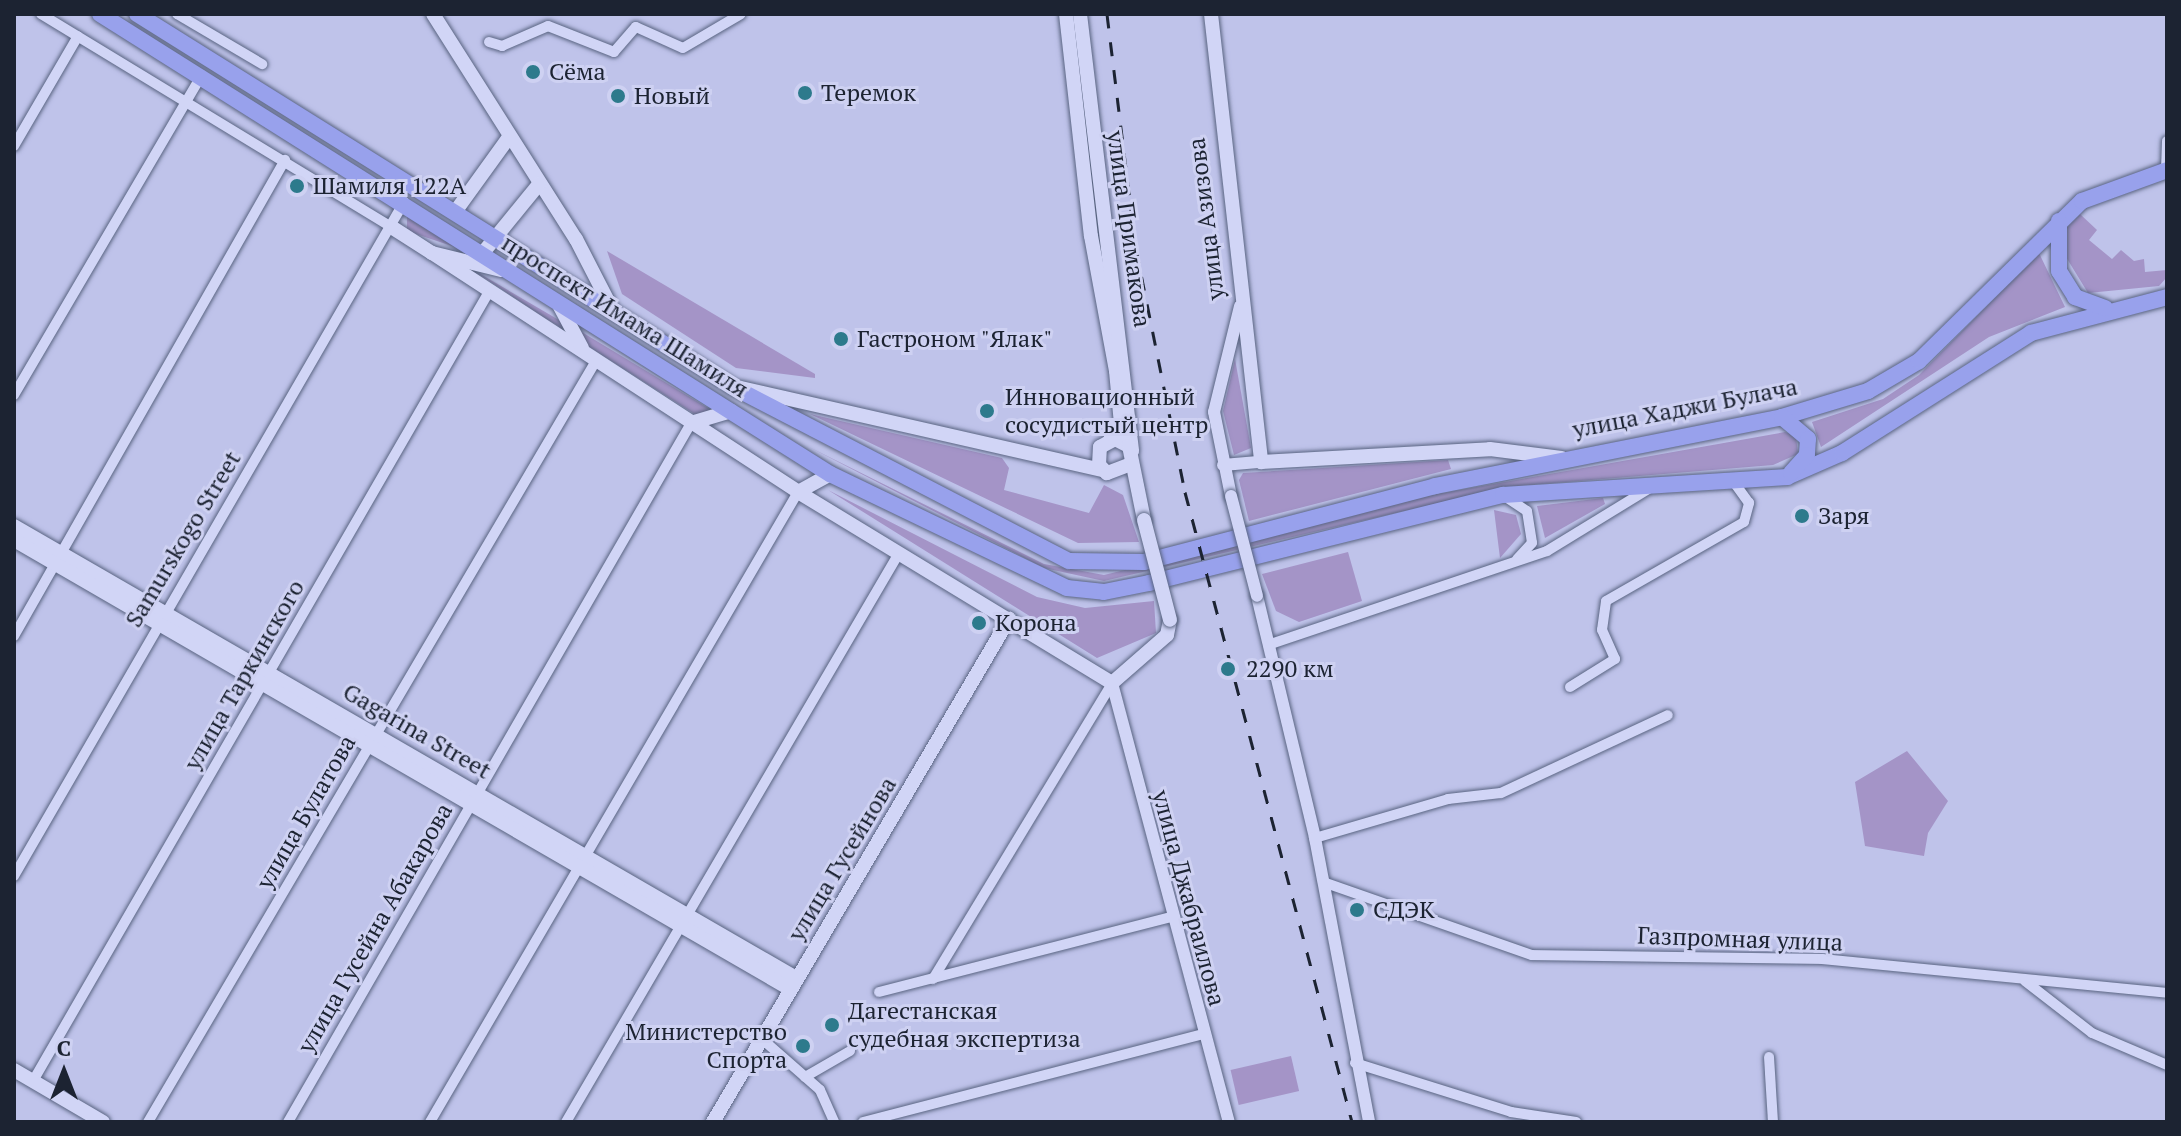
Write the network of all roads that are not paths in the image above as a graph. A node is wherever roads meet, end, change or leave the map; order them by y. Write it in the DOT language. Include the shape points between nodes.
graph roads {
  1 [pos="41,14"];
  2 [pos="100,14"];
  3 [pos="137,14"];
  4 [pos="177,14"];
  5 [pos="433,14"];
  6 [pos="741,14"];
  7 [pos="1066,14"];
  8 [pos="1080,14"];
  9 [pos="1203,14"];
  10 [pos="1211,14"];
  11 [pos="78,36"];
  12 [pos="489,42"];
  13 [pos="262,64"];
  14 [pos="202,75"];
  15 [pos="187,101"];
  16 [pos="509,137"];
  17 [pos="2167,141"];
  18 [pos="14,146"];
  19 [pos="285,160"];
  20 [pos="2167,170"];
  21 [pos="539,184"];
  22 [pos="404,201"];
  23 [pos="455,212"];
  24 [pos="2059,221"];
  25 [pos="393,228"];
  26 [pos="497,240"];
  27 [pos="432,253"];
  28 [pos="482,254"];
  29 [pos="513,273"];
  30 [pos="490,290"];
  31 [pos="2167,297"];
  32 [pos="558,303"];
  33 [pos="1244,306"];
  34 [pos="2110,307"];
  35 [pos="612,309"];
  36 [pos="582,349"];
  37 [pos="597,359"];
  38 [pos="733,387"];
  39 [pos="14,395"];
  40 [pos="794,399"];
  41 [pos="731,411"];
  42 [pos="783,415"];
  43 [pos="1782,417"];
  44 [pos="691,423"];
  45 [pos="1110,440"];
  46 [pos="1490,449"];
  47 [pos="1097,453"];
  48 [pos="1132,457"];
  49 [pos="1561,458"];
  50 [pos="1062,461"];
  51 [pos="1261,462"];
  52 [pos="1223,465"];
  53 [pos="1107,472"];
  54 [pos="1497,472"];
  55 [pos="830,474"];
  56 [pos="1787,477"];
  57 [pos="1731,480"];
  58 [pos="1659,483"];
  59 [pos="798,492"];
  60 [pos="1503,495"];
  61 [pos="1139,500"];
  62 [pos="14,526"];
  63 [pos="14,540"];
  64 [pos="899,553"];
  65 [pos="58,559"];
  66 [pos="1144,562"];
  67 [pos="1498,570"];
  68 [pos="159,616"];
  69 [pos="1009,619"];
  70 [pos="14,636"];
  71 [pos="1271,644"];
  72 [pos="266,676"];
  73 [pos="1112,683"];
  74 [pos="1570,687"];
  75 [pos="1668,715"];
  76 [pos="372,739"];
  77 [pos="473,795"];
  78 [pos="1315,838"];
  79 [pos="582,857"];
  80 [pos="14,876"];
  81 [pos="1323,882"];
  82 [pos="683,916"];
  83 [pos="1171,917"];
  84 [pos="933,979"];
  85 [pos="2025,981"];
  86 [pos="793,984"];
  87 [pos="879,992"];
  88 [pos="2167,993"];
  89 [pos="1203,1034"];
  90 [pos="762,1039"];
  91 [pos="850,1051"];
  92 [pos="1769,1057"];
  93 [pos="1353,1063"];
  94 [pos="2167,1065"];
  95 [pos="14,1070"];
  96 [pos="805,1077"];
  97 [pos="33,1081"];
  98 [pos="1510,1117"];
  99 [pos="103,1122"];
  100 [pos="148,1122"];
  101 [pos="288,1122"];
  102 [pos="430,1122"];
  103 [pos="566,1122"];
  104 [pos="713,1122"];
  105 [pos="834,1122"];
  106 [pos="863,1122"];
  107 [pos="1229,1122"];
  108 [pos="1369,1122"];
  109 [pos="1576,1122"];
  110 [pos="1775,1122"];
  1 -- 11 [label="street"];
  2 -- 14 [label="main road, проспект Имама Шамиля"];
  3 -- 23 [label="main road, проспект Имама Шамиля"];
  4 -- 13 [label="street"];
  5 -- 16 [label="main road"];
  6 -- 12 [label="street" via="683,48 636,27 614,52 548,26 502,46"];
  7 -- 45 [label="main road, улица Примакова" via="1091,236 1117,384 1121,424"];
  8 -- 48 [label="main road, улица Примакова"];
  9 -- 33 [label="main road, улица Азизова"];
  10 -- 33 [label="main road, улица Азизова"];
  11 -- 15 [label="street"];
  11 -- 18 [label="street"];
  14 -- 15 [label="street"];
  14 -- 22 [label="main road, проспект Имама Шамиля"];
  15 -- 19 [label="street"];
  15 -- 39 [label="street"];
  16 -- 21 [label="main road"];
  16 -- 23 [label="main road"];
  17 -- 20 [label="street"];
  19 -- 25 [label="street"];
  19 -- 65 [label="street"];
  20 -- 24 [label="main road, улица Хаджи Булача" via="2096,193"];
  21 -- 26 [label="main road"];
  21 -- 35 [label="main road"];
  22 -- 25 [label="street, Samurskogo Street"];
  22 -- 28 [label="main road, проспект Имама Шамиля"];
  23 -- 26 [label="main road, проспект Имама Шамиля"];
  24 -- 34 [label="main road" via="2054,257 2068,288 2084,303"];
  24 -- 43 [label="main road, улица Хаджи Булача" via="1919,361 1868,391"];
  25 -- 27 [label="main road"];
  25 -- 68 [label="street, Samurskogo Street"];
  26 -- 28 [label="main road"];
  26 -- 35 [label="main road, проспект Имама Шамиля"];
  27 -- 29 [label="main road"];
  27 -- 30 [label="main road"];
  28 -- 29 [label="main road, проспект Имама Шамиля"];
  29 -- 32 [label="main road, проспект Имама Шамиля"];
  30 -- 36 [label="main road"];
  30 -- 72 [label="street, улица Таркинского"];
  31 -- 34 [label="main road"];
  32 -- 36 [label="main road"];
  32 -- 41 [label="main road, проспект Имама Шамиля"];
  33 -- 51 [label="main road, улица Азизова"];
  33 -- 52 [label="street, улица Азизова" via="1214,412"];
  34 -- 56 [label="main road" via="2031,333 1980,358 1842,453"];
  35 -- 38 [label="main road, проспект Имама Шамиля"];
  36 -- 37 [label="main road"];
  37 -- 44 [label="main road"];
  37 -- 76 [label="street, улица Булатова"];
  38 -- 40 [label="main road, проспект Имама Шамиля"];
  38 -- 42 [label="main road, проспект Имама Шамиля"];
  40 -- 42 [label="main road" via="785,400"];
  40 -- 50 [label="main road, проспект Имама Шамиля"];
  41 -- 44 [label="main road"];
  41 -- 55 [label="main road, проспект Имама Шамиля"];
  42 -- 66 [label="main road, проспект Имама Шамиля" via="1029,545 1069,561"];
  43 -- 49 [label="main road, улица Хаджи Булача"];
  43 -- 56 [label="main road" via="1808,439 1803,463"];
  44 -- 59 [label="main road"];
  44 -- 77 [label="street, улица Гусейна Абакарова"];
  45 -- 47 [label="main road"];
  45 -- 48 [label="main road"];
  46 -- 49 [label="main road"];
  46 -- 51 [label="main road"];
  46 -- 54 [label="main road"];
  47 -- 50 [label="main road, проспект Имама Шамиля"];
  47 -- 53 [label="main road"];
  48 -- 53 [label="main road"];
  48 -- 61 [label="main road"];
  49 -- 54 [label="main road, улица Хаджи Булача"];
  50 -- 53 [label="main road, проспект Имама Шамиля"];
  51 -- 52 [label="street"];
  52 -- 71 [label="street, улица Азизова, bridge"];
  53 -- 61 [label="main road"];
  54 -- 66 [label="main road, улица Хаджи Булача"];
  55 -- 59 [label="main road"];
  55 -- 60 [label="main road, проспект Имама Шамиля" via="1067,588 1104,592"];
  56 -- 57 [label="main road"];
  57 -- 58 [label="main road"];
  57 -- 74 [label="street" via="1747,496 1744,522 1606,601 1602,630 1615,659"];
  58 -- 60 [label="main road"];
  58 -- 67 [label="street" via="1547,551"];
  59 -- 64 [label="main road"];
  59 -- 79 [label="street"];
  60 -- 67 [label="street" via="1527,511 1532,543"];
  61 -- 73 [label="main road, bridge" via="1170,620 1167,635"];
  62 -- 65 [label="main road, Gagarina Street"];
  63 -- 65 [label="main road, Gagarina Street"];
  64 -- 69 [label="main road"];
  64 -- 82 [label="street"];
  65 -- 68 [label="main road, Gagarina Street"];
  65 -- 70 [label="street"];
  67 -- 71 [label="street"];
  68 -- 72 [label="main road, Gagarina Street"];
  68 -- 80 [label="street, Samurskogo Street"];
  69 -- 73 [label="main road"];
  69 -- 86 [label="main road, улица Гусейнова"];
  71 -- 78 [label="street, улица Азизова"];
  72 -- 76 [label="main road, Gagarina Street"];
  72 -- 97 [label="street, улица Таркинского"];
  73 -- 83 [label="street, улица Джабраилова"];
  73 -- 84 [label="street"];
  75 -- 78 [label="street" via="1501,793 1448,799"];
  76 -- 77 [label="main road, Gagarina Street"];
  76 -- 100 [label="street, улица Булатова"];
  77 -- 79 [label="main road, Gagarina Street"];
  77 -- 101 [label="street, улица Гусейна Абакарова"];
  78 -- 81 [label="street, улица Азизова"];
  79 -- 82 [label="main road, Gagarina Street"];
  79 -- 102 [label="street"];
  81 -- 85 [label="street, Газпромная улица" via="1532,955 1822,959"];
  81 -- 93 [label="street, улица Азизова"];
  82 -- 86 [label="main road, Gagarina Street"];
  82 -- 103 [label="street"];
  83 -- 84 [label="street"];
  83 -- 89 [label="street, улица Джабраилова"];
  84 -- 87 [label="street"];
  85 -- 88 [label="street, Газпромная улица"];
  85 -- 94 [label="street" via="2092,1033"];
  86 -- 90 [label="main road, улица Гусейнова"];
  89 -- 106 [label="street"];
  89 -- 107 [label="street, улица Джабраилова"];
  90 -- 96 [label="street"];
  90 -- 104 [label="main road, улица Гусейнова"];
  91 -- 96 [label="street"];
  92 -- 110 [label="street"];
  93 -- 98 [label="street"];
  93 -- 108 [label="street, улица Азизова"];
  95 -- 97 [label="main road"];
  96 -- 105 [label="street" via="820,1090"];
  97 -- 99 [label="main road"];
  98 -- 109 [label="street"];
}
